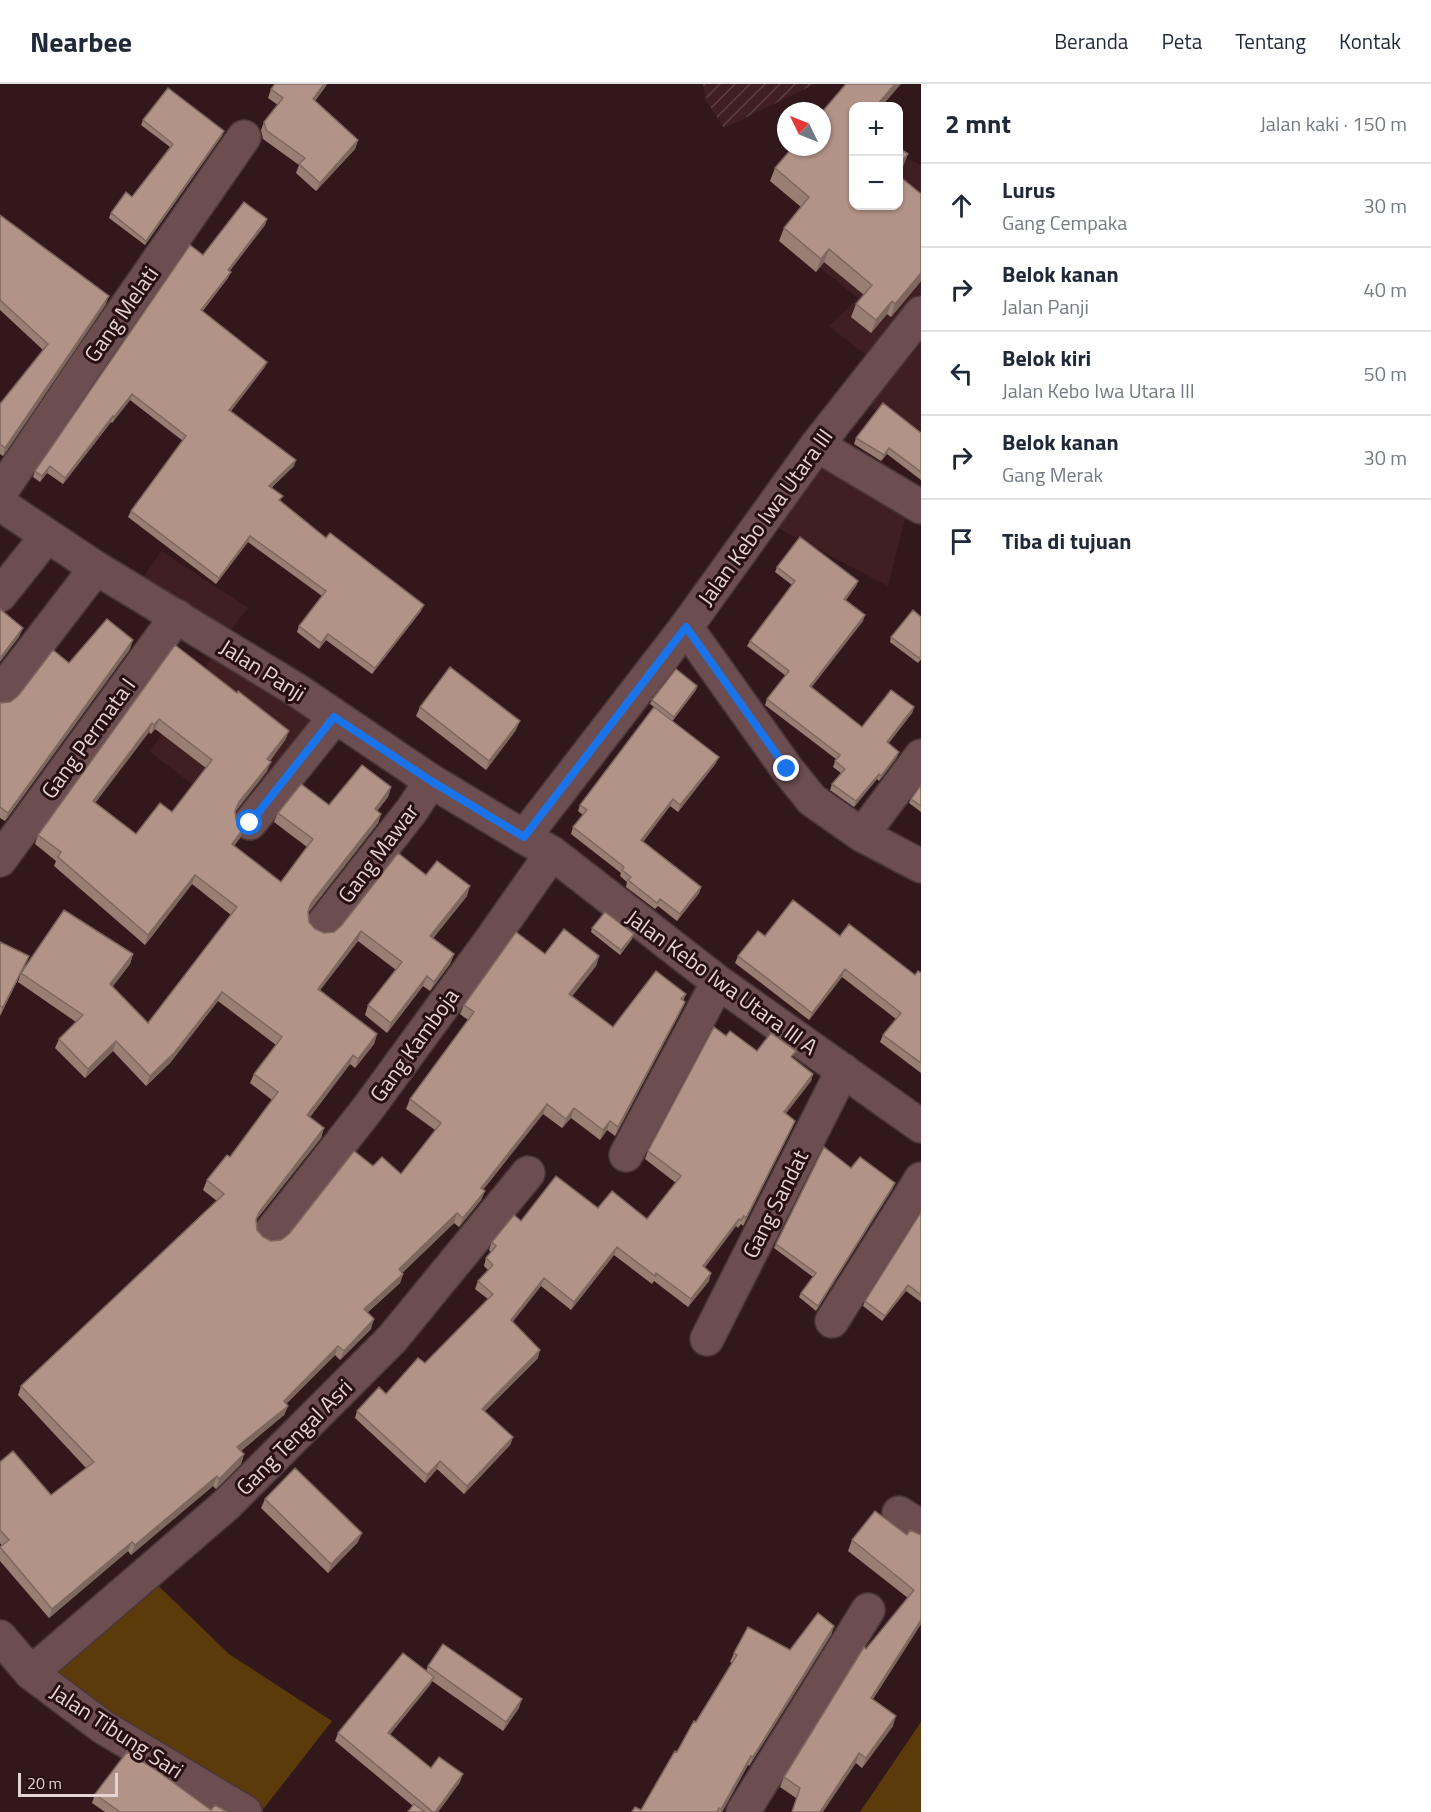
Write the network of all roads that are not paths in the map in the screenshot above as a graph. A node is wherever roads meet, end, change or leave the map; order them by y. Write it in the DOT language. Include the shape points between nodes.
graph roads {
  1 [pos="244,137"];
  2 [pos="921,313"];
  3 [pos="817,445"];
  4 [pos="0,493"];
  5 [pos="0,504"];
  6 [pos="921,507"];
  7 [pos="47,536"];
  8 [pos="96,568"];
  9 [pos="0,595"];
  10 [pos="177,616"];
  11 [pos="686,627"];
  12 [pos="0,693"];
  13 [pos="334,717"];
  14 [pos="921,756"];
  15 [pos="431,781"];
  16 [pos="250,823"];
  17 [pos="862,835"];
  18 [pos="524,837"];
  19 [pos="552,853"];
  20 [pos="0,860"];
  21 [pos="921,866"];
  22 [pos="323,924"];
  23 [pos="718,982"];
  24 [pos="843,1070"];
  25 [pos="921,1126"];
  26 [pos="626,1155"];
  27 [pos="528,1173"];
  28 [pos="921,1179"];
  29 [pos="271,1232"];
  30 [pos="832,1321"];
  31 [pos="707,1339"];
  32 [pos="868,1610"];
  33 [pos="0,1637"];
  34 [pos="31,1673"];
  35 [pos="245,1812"];
  36 [pos="743,1812"];
  1 -- 4 [label="street, Gang Melati"];
  2 -- 3 [label="street, Jalan Kebo Iwa Utara III"];
  3 -- 6 [label="street"];
  3 -- 11 [label="street, Jalan Kebo Iwa Utara III"];
  5 -- 7 [label="street, Jalan Panji"];
  7 -- 8 [label="street, Jalan Panji"];
  7 -- 9 [label="street"];
  8 -- 10 [label="street, Jalan Panji"];
  8 -- 12 [label="street"];
  10 -- 13 [label="street, Jalan Panji"];
  10 -- 20 [label="street, Gang Permata I"];
  11 -- 17 [label="street" via="812,800"];
  11 -- 18 [label="street, Jalan Kebo Iwa Utara III"];
  13 -- 15 [label="street, Jalan Panji"];
  13 -- 16 [label="street"];
  14 -- 17 [label="street"];
  15 -- 18 [label="street, Jalan Panji"];
  15 -- 22 [label="street, Gang Mawar"];
  17 -- 21 [label="street"];
  18 -- 19 [label="street, Jalan Kebo Iwa Utara III A"];
  19 -- 23 [label="street, Jalan Kebo Iwa Utara III A"];
  19 -- 29 [label="street, Gang Kamboja" via="369,1107"];
  23 -- 24 [label="street, Jalan Kebo Iwa Utara III A"];
  23 -- 26 [label="street"];
  24 -- 25 [label="street, Jalan Kebo Iwa Utara III A"];
  24 -- 31 [label="street, Gang Sandat"];
  27 -- 34 [label="street, Gang Tengal Asri" via="392,1339 226,1505"];
  28 -- 30 [label="street"];
  32 -- 36 [label="street"];
  33 -- 34 [label="street, Jalan Tibung Sari"];
  34 -- 35 [label="street, Jalan Tibung Sari" via="103,1726"];
}
